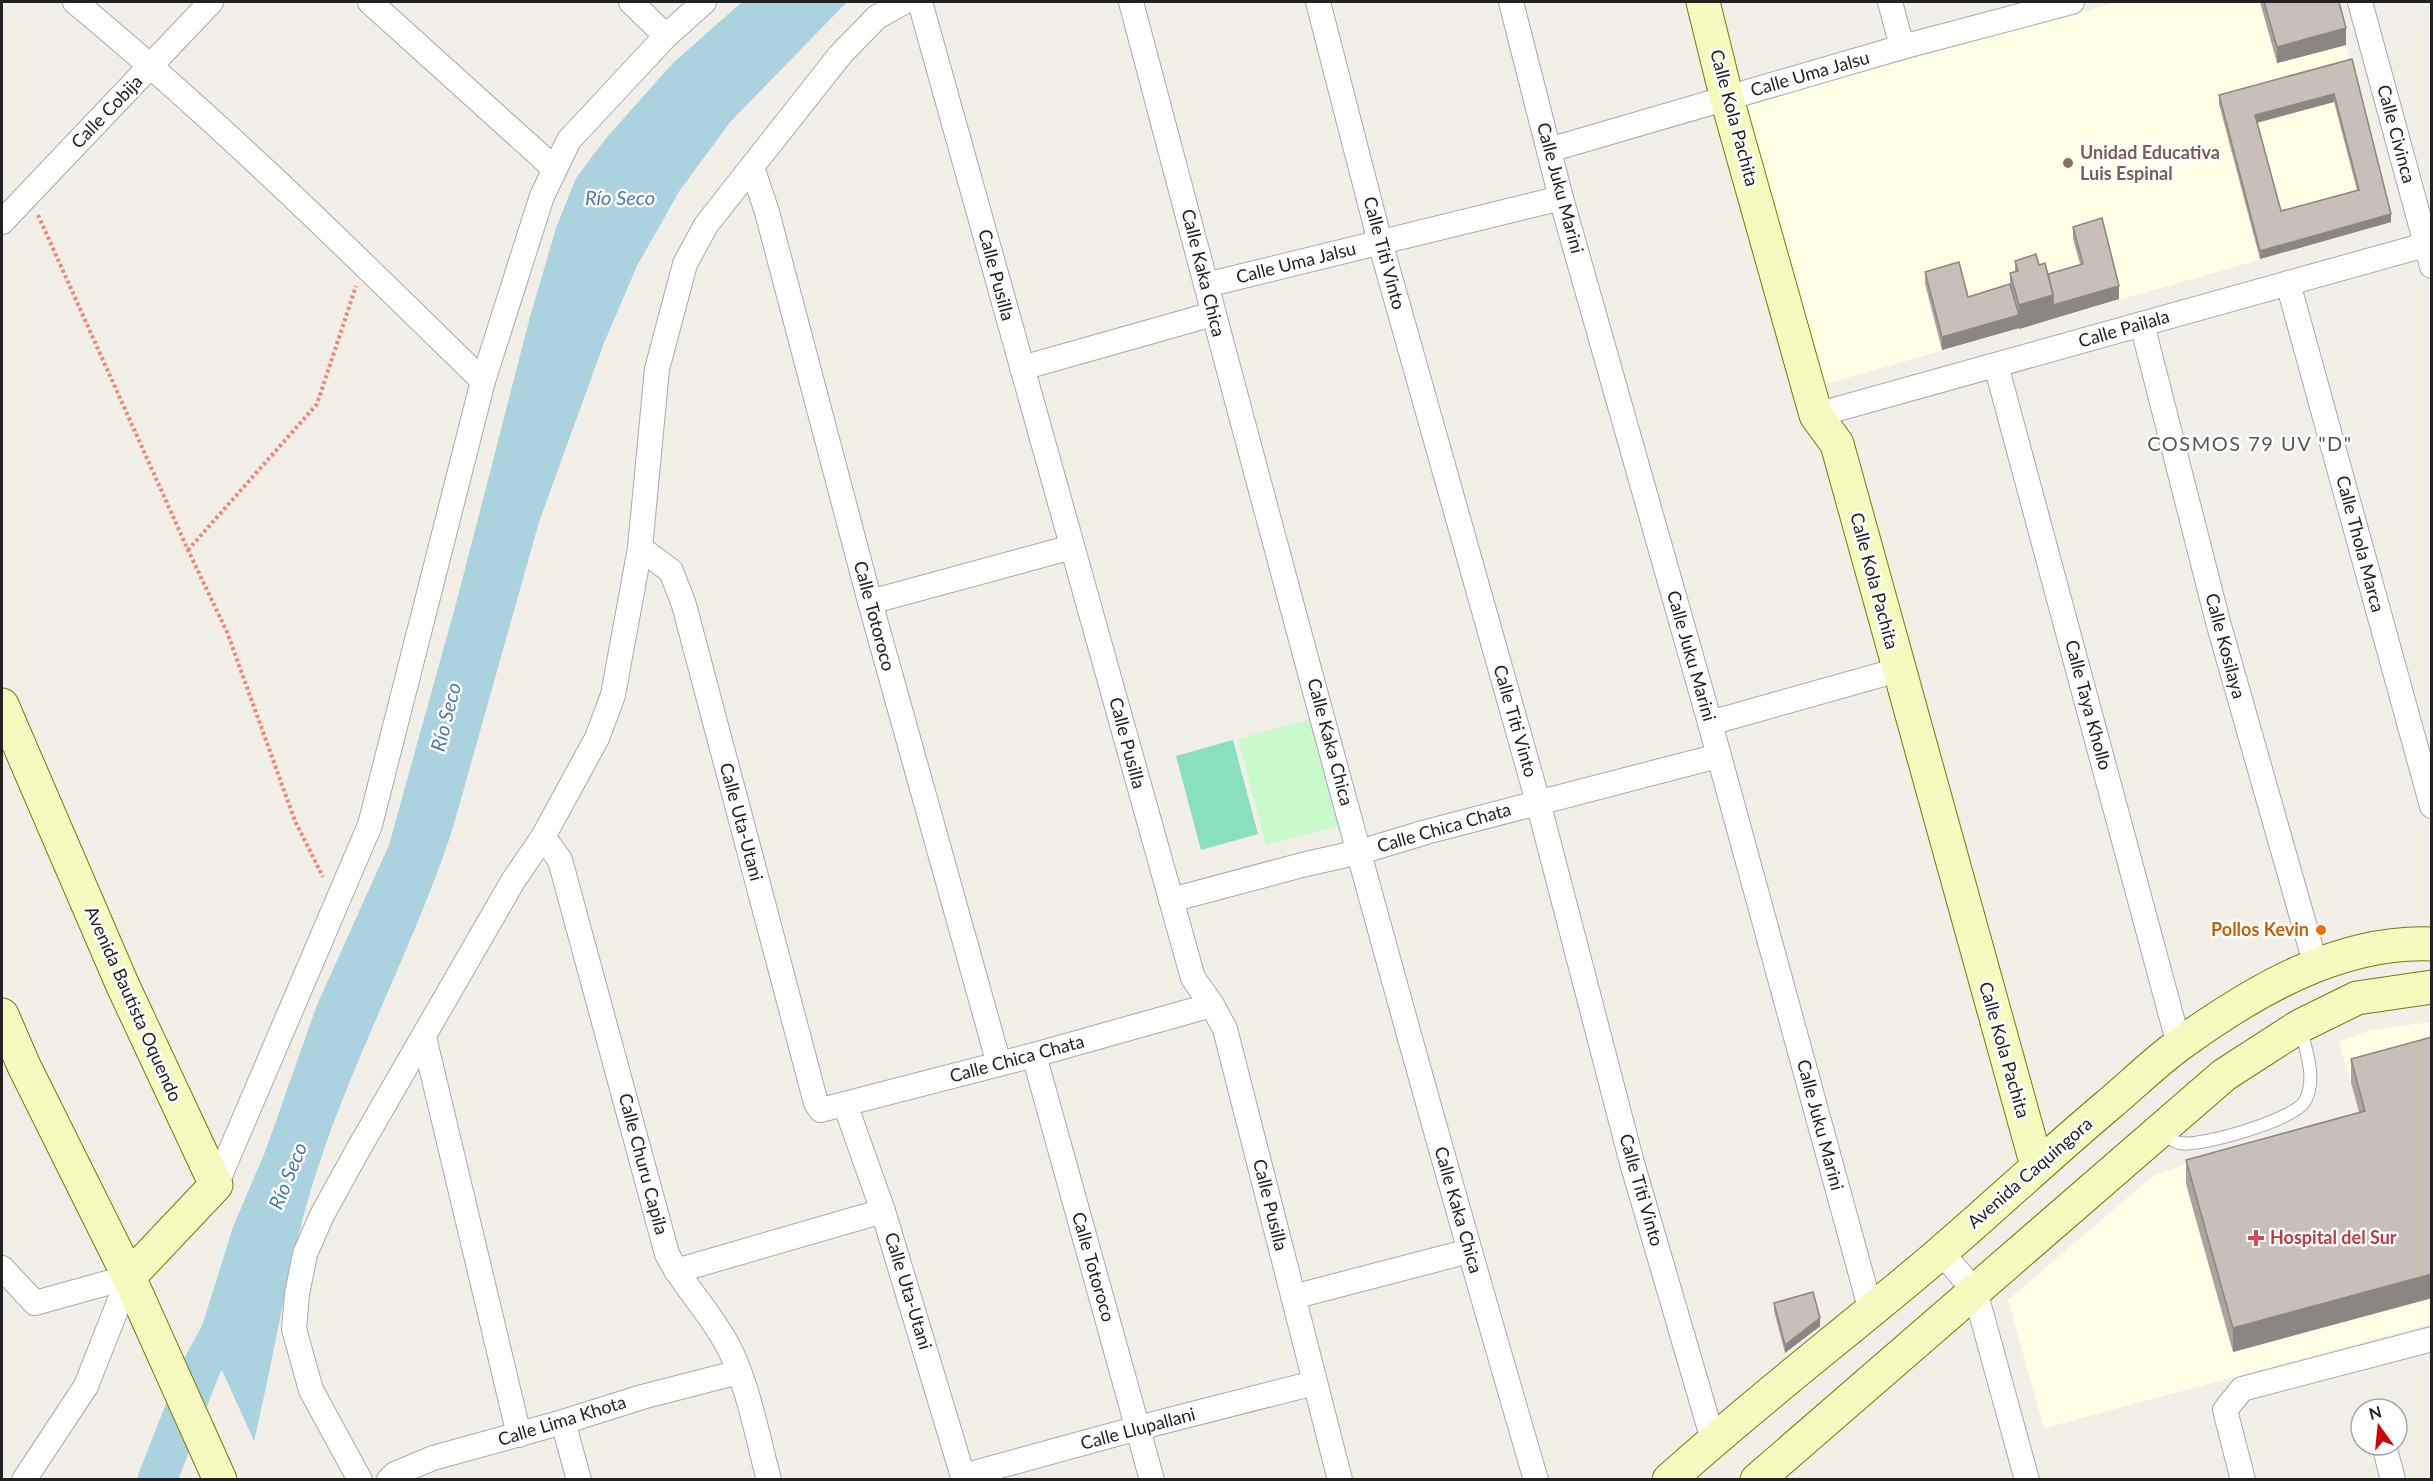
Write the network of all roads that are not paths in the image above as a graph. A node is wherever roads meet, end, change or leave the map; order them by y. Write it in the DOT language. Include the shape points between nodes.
graph roads {
  1 [pos="75,2"];
  2 [pos="211,2"];
  3 [pos="370,2"];
  4 [pos="631,2"];
  5 [pos="704,2"];
  6 [pos="904,2"];
  7 [pos="920,2"];
  8 [pos="1131,2"];
  9 [pos="1318,2"];
  10 [pos="1511,2"];
  11 [pos="1703,2"];
  12 [pos="1890,2"];
  13 [pos="2073,2"];
  14 [pos="2360,2"];
  15 [pos="666,36"];
  16 [pos="1902,47"];
  17 [pos="152,65"];
  18 [pos="1727,99"];
  19 [pos="1549,150"];
  20 [pos="752,167"];
  21 [pos="555,169"];
  22 [pos="1561,198"];
  23 [pos="2,222"];
  24 [pos="1380,242"];
  25 [pos="2429,251"];
  26 [pos="2288,283"];
  27 [pos="1206,285"];
  28 [pos="1213,314"];
  29 [pos="2142,324"];
  30 [pos="1996,365"];
  31 [pos="1022,369"];
  32 [pos="483,381"];
  33 [pos="1816,415"];
  34 [pos="1071,547"];
  35 [pos="640,548"];
  36 [pos="870,602"];
  37 [pos="1898,670"];
  38 [pos="2,705"];
  39 [pos="1710,723"];
  40 [pos="1718,756"];
  41 [pos="1538,802"];
  42 [pos="2432,806"];
  43 [pos="543,837"];
  44 [pos="1360,852"];
  45 [pos="1170,900"];
  46 [pos="2432,944"];
  47 [pos="2316,966"];
  48 [pos="2432,987"];
  49 [pos="1212,1005"];
  50 [pos="2,1015"];
  51 [pos="2300,1026"];
  52 [pos="424,1036"];
  53 [pos="2179,1045"];
  54 [pos="1034,1055"];
  55 [pos="999,1064"];
  56 [pos="845,1104"];
  57 [pos="821,1110"];
  58 [pos="2160,1130"];
  59 [pos="2037,1166"];
  60 [pos="216,1185"];
  61 [pos="883,1211"];
  62 [pos="1469,1251"];
  63 [pos="1941,1252"];
  64 [pos="2,1268"];
  65 [pos="676,1271"];
  66 [pos="129,1277"];
  67 [pos="1975,1291"];
  68 [pos="1293,1297"];
  69 [pos="1871,1311"];
  70 [pos="2432,1340"];
  71 [pos="739,1372"];
  72 [pos="1314,1383"];
  73 [pos="563,1422"];
  74 [pos="1138,1428"];
  75 [pos="519,1434"];
  76 [pos="1713,1440"];
  77 [pos="2387,1457"];
  78 [pos="215,1471"];
  79 [pos="964,1478"];
  80 [pos="24,1479"];
  81 [pos="360,1479"];
  82 [pos="389,1479"];
  83 [pos="579,1479"];
  84 [pos="769,1479"];
  85 [pos="1152,1479"];
  86 [pos="1340,1479"];
  87 [pos="1536,1479"];
  88 [pos="1669,1479"];
  89 [pos="1757,1479"];
  90 [pos="2027,1479"];
  91 [pos="2243,1479"];
  92 [pos="2393,1479"];
  1 -- 17 [label="street"];
  2 -- 17 [label="street, Calle Cobija"];
  3 -- 21 [label="street"];
  4 -- 15 [label="street"];
  5 -- 15 [label="street"];
  6 -- 20 [label="street" via="877,17 840,55"];
  7 -- 31 [label="street, Calle Pusilla"];
  8 -- 27 [label="street, Calle Kaka Chica"];
  9 -- 24 [label="street, Calle Titi Vinto"];
  10 -- 19 [label="street, Calle Juku Marini"];
  11 -- 18 [label="street, Calle Kola Pachita"];
  12 -- 16 [label="street"];
  13 -- 16 [label="street, Calle Uma Jalsu"];
  14 -- 25 [label="street, Calle Civinca"];
  15 -- 21 [label="street" via="569,140"];
  16 -- 18 [label="street, Calle Uma Jalsu"];
  17 -- 23 [label="street, Calle Cobija"];
  17 -- 32 [label="street"];
  18 -- 19 [label="street, Calle Uma Jalsu"];
  18 -- 33 [label="street, Calle Kola Pachita"];
  19 -- 22 [label="street, Calle Juku Marini"];
  20 -- 35 [label="street" via="706,225 685,264 657,369"];
  20 -- 36 [label="street, Calle Totoroco"];
  21 -- 32 [label="street" via="542,196"];
  22 -- 24 [label="street, Calle Uma Jalsu"];
  22 -- 39 [label="street, Calle Juku Marini"];
  24 -- 27 [label="street, Calle Uma Jalsu"];
  24 -- 41 [label="street, Calle Titi Vinto"];
  25 -- 26 [label="street, Calle Pailala"];
  26 -- 29 [label="street, Calle Pailala"];
  26 -- 42 [label="street, Calle Thola Marca"];
  27 -- 28 [label="street, Calle Kaka Chica"];
  28 -- 31 [label="street"];
  28 -- 44 [label="street, Calle Kaka Chica"];
  29 -- 30 [label="street, Calle Pailala"];
  29 -- 47 [label="street, Calle Kosilaya" via="2217,622"];
  30 -- 33 [label="street, Calle Pailala"];
  30 -- 53 [label="street, Calle Taya Khollo"];
  31 -- 34 [label="street, Calle Pusilla"];
  32 -- 60 [label="street" via="370,825"];
  33 -- 37 [label="street, Calle Kola Pachita" via="1837,444"];
  34 -- 36 [label="street"];
  34 -- 45 [label="street, Calle Pusilla"];
  35 -- 43 [label="street" via="613,695 597,738"];
  35 -- 57 [label="street, Calle Uta-Utani" via="671,571 684,605"];
  36 -- 55 [label="street, Calle Totoroco"];
  37 -- 39 [label="street"];
  37 -- 59 [label="street, Calle Kola Pachita"];
  38 -- 60 [label="street, Avenida Bautista Oquendo" via="123,986"];
  39 -- 40 [label="street, Calle Juku Marini"];
  40 -- 41 [label="street, Calle Chica Chata"];
  40 -- 69 [label="street, Calle Juku Marini"];
  41 -- 44 [label="street, Calle Chica Chata"];
  41 -- 76 [label="street, Calle Titi Vinto" via="1632,1163"];
  43 -- 52 [label="street" via="513,881"];
  43 -- 65 [label="street, Calle Churu Capila" via="560,860 660,1232"];
  44 -- 45 [label="street, Calle Chica Chata"];
  44 -- 62 [label="street, Calle Kaka Chica"];
  45 -- 49 [label="street, Calle Pusilla" via="1193,978"];
  46 -- 47 [label="street, Avenida Caquingora" via="2366,950"];
  47 -- 53 [label="street, Avenida Caquingora" via="2275,984"];
  48 -- 51 [label="street" via="2357,998"];
  49 -- 54 [label="street, Calle Chica Chata"];
  49 -- 68 [label="street, Calle Pusilla" via="1225,1029"];
  50 -- 66 [label="street"];
  51 -- 58 [label="street" via="2224,1075"];
  51 -- 58 [label="lane" via="2312,1075 2304,1102 2283,1118 2201,1144 2178,1143"];
  52 -- 75 [label="street"];
  52 -- 81 [label="street" via="322,1215 305,1254 297,1294 294,1329 311,1390"];
  53 -- 59 [label="street, Avenida Caquingora"];
  54 -- 55 [label="street, Calle Chica Chata"];
  54 -- 74 [label="street, Calle Totoroco"];
  55 -- 56 [label="street, Calle Chica Chata"];
  56 -- 57 [label="street, Calle Chica Chata"];
  56 -- 61 [label="street, Calle Uta-Utani"];
  58 -- 67 [label="street"];
  59 -- 63 [label="street, Avenida Caquingora"];
  60 -- 66 [label="street"];
  61 -- 65 [label="street"];
  61 -- 79 [label="street, Calle Uta-Utani"];
  62 -- 68 [label="street"];
  62 -- 87 [label="street, Calle Kaka Chica"];
  63 -- 67 [label="street"];
  63 -- 69 [label="street, Avenida Caquingora"];
  64 -- 66 [label="street" via="35,1303"];
  65 -- 71 [label="street, Calle Churu Capila" via="724,1339"];
  66 -- 78 [label="street"];
  66 -- 80 [label="street" via="86,1386"];
  67 -- 89 [label="street"];
  67 -- 90 [label="street"];
  68 -- 72 [label="street, Calle Pusilla"];
  69 -- 76 [label="street, Avenida Caquingora"];
  70 -- 91 [label="street" via="2242,1389 2225,1410"];
  71 -- 73 [label="street, Calle Lima Khota"];
  71 -- 84 [label="street, Calle Churu Capila"];
  72 -- 74 [label="street, Calle Llupallani"];
  72 -- 86 [label="street, Calle Pusilla"];
  73 -- 75 [label="street, Calle Lima Khota"];
  73 -- 83 [label="street"];
  74 -- 79 [label="street, Calle Llupallani"];
  74 -- 85 [label="street, Calle Totoroco"];
  75 -- 82 [label="street, Calle Lima Khota" via="433,1458"];
  76 -- 88 [label="street, Avenida Caquingora"];
  77 -- 92 [label="street"];
}
